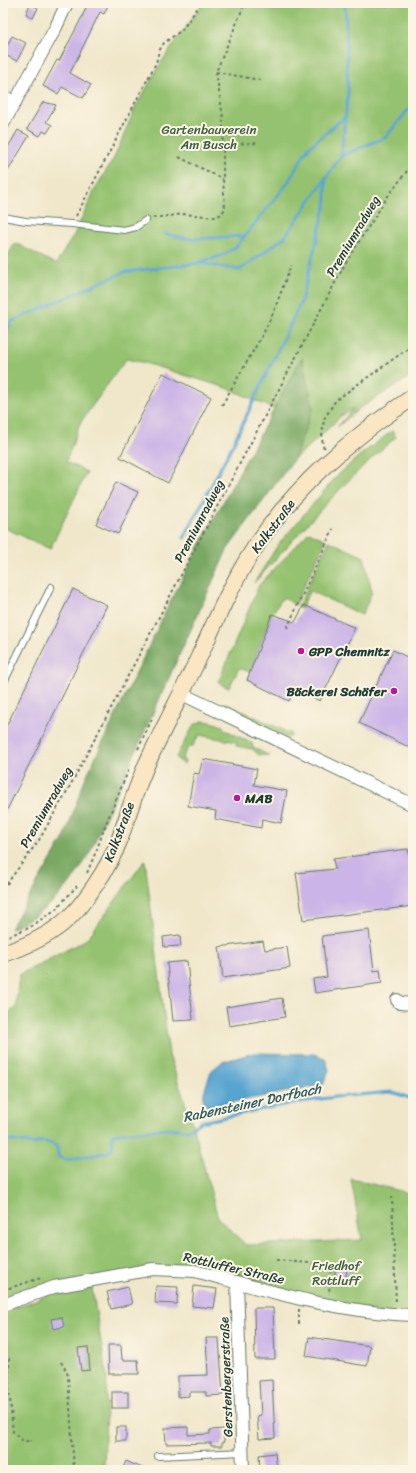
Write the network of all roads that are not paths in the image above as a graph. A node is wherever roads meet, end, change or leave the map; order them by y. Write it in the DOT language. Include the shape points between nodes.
graph roads {
  1 [pos="67,3"];
  2 [pos="3,96"];
  3 [pos="15,102"];
  4 [pos="3,124"];
  5 [pos="3,217"];
  6 [pos="146,220"];
  7 [pos="413,397"];
  8 [pos="51,587"];
  9 [pos="3,684"];
  10 [pos="182,694"];
  11 [pos="413,805"];
  12 [pos="3,954"];
  13 [pos="397,1000"];
  14 [pos="413,1004"];
  15 [pos="237,1282"];
  16 [pos="3,1304"];
  17 [pos="413,1315"];
  18 [pos="243,1452"];
  19 [pos="158,1456"];
  20 [pos="244,1470"];
  1 -- 3 [label="street"];
  2 -- 3 [label="street"];
  3 -- 4 [label="street"];
  5 -- 6 [label="lane" via="124,230 136,227"];
  7 -- 10 [label="main road, Kalkstraße" via="340,451 304,485 275,520 252,552 231,589"];
  8 -- 9 [label="lane"];
  10 -- 11 [label="street"];
  10 -- 12 [label="main road, Kalkstraße" via="150,757 133,796 118,842 103,873 64,923 32,942"];
  13 -- 14 [label="street" via="400,1003"];
  15 -- 16 [label="street, Rottluffer Straße" via="195,1271 153,1269 54,1287"];
  15 -- 17 [label="street, Rottluffer Straße" via="340,1308"];
  15 -- 18 [label="street, Gerstenbergerstraße"];
  18 -- 19 [label="lane"];
  18 -- 20 [label="street, Gerstenbergerstraße"];
}
